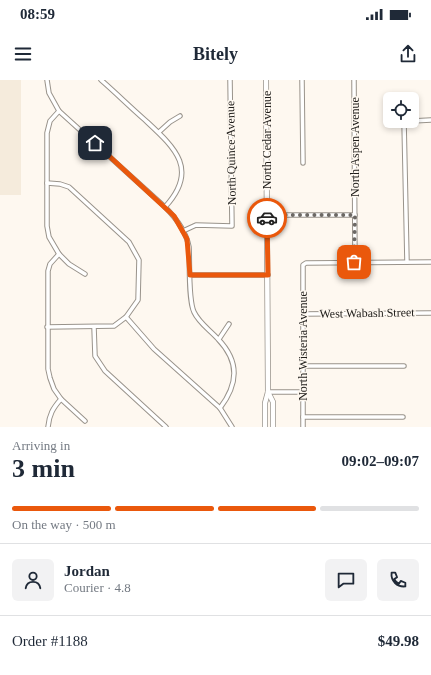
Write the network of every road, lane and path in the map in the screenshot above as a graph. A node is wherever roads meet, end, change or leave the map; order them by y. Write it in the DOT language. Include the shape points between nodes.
graph roads {
  1 [pos="47,80"];
  2 [pos="101,80"];
  3 [pos="230,80"];
  4 [pos="266,80"];
  5 [pos="302,80"];
  6 [pos="354,80"];
  7 [pos="59,110"];
  8 [pos="180,116"];
  9 [pos="431,120"];
  10 [pos="419,121"];
  11 [pos="404,128"];
  12 [pos="159,132"];
  13 [pos="303,163"];
  14 [pos="47,183"];
  15 [pos="165,207"];
  16 [pos="267,215"];
  17 [pos="355,215"];
  18 [pos="183,231"];
  19 [pos="59,254"];
  20 [pos="354,262"];
  21 [pos="407,262"];
  22 [pos="431,262"];
  23 [pos="85,274"];
  24 [pos="190,275"];
  25 [pos="268,275"];
  26 [pos="431,313"];
  27 [pos="303,314"];
  28 [pos="126,317"];
  29 [pos="229,324"];
  30 [pos="47,327"];
  31 [pos="94,327"];
  32 [pos="219,339"];
  33 [pos="303,366"];
  34 [pos="404,366"];
  35 [pos="268,392"];
  36 [pos="303,392"];
  37 [pos="61,399"];
  38 [pos="220,408"];
  39 [pos="303,417"];
  40 [pos="403,417"];
  41 [pos="85,421"];
  42 [pos="163,426"];
  43 [pos="48,427"];
  44 [pos="232,427"];
  45 [pos="265,427"];
  46 [pos="273,427"];
  47 [pos="303,427"];
  1 -- 7 [label="street" via="49,93"];
  2 -- 12 [label="street"];
  3 -- 18 [label="street, North Quince Avenue" via="232,226 196,225"];
  4 -- 16 [label="main road, North Cedar Avenue"];
  5 -- 13 [label="street"];
  6 -- 17 [label="street, North Aspen Avenue"];
  7 -- 14 [label="street" via="50,121 47,133"];
  7 -- 15 [label="street"];
  8 -- 12 [label="street"];
  9 -- 10 [label="street"];
  11 -- 21 [label="street"];
  12 -- 15 [label="street" via="179,156 182,168 178,192"];
  14 -- 19 [label="street" via="47,226 49,237"];
  14 -- 28 [label="street" via="69,187 129,242 139,260 138,300"];
  15 -- 18 [label="street"];
  16 -- 17 [label="street"];
  16 -- 25 [label="main road, North Cedar Avenue"];
  17 -- 20 [label="street, North Aspen Avenue"];
  18 -- 24 [label="street" via="189,247"];
  19 -- 23 [label="street"];
  19 -- 30 [label="street" via="50,264 48,271"];
  20 -- 21 [label="street"];
  20 -- 27 [label="street, North Wisteria Avenue" via="303,265"];
  21 -- 22 [label="street"];
  24 -- 25 [label="street"];
  24 -- 32 [label="street" via="193,311"];
  25 -- 35 [label="main road, North Cedar Avenue"];
  26 -- 27 [label="street, West Wabash Street"];
  27 -- 33 [label="street, North Wisteria Avenue"];
  28 -- 31 [label="street" via="114,326"];
  28 -- 38 [label="street" via="154,349"];
  29 -- 32 [label="street"];
  30 -- 31 [label="street"];
  30 -- 37 [label="street" via="48,368 54,389"];
  31 -- 42 [label="street" via="95,356 105,371"];
  32 -- 38 [label="street" via="230,353 234,365 232,388"];
  33 -- 34 [label="street"];
  33 -- 36 [label="street, North Wisteria Avenue"];
  35 -- 36 [label="street"];
  35 -- 45 [label="main road, North Cedar Avenue" via="265,403"];
  35 -- 46 [label="main road, North Cedar Avenue" via="273,402"];
  36 -- 39 [label="street, North Wisteria Avenue"];
  37 -- 41 [label="street"];
  37 -- 43 [label="street" via="53,408"];
  38 -- 44 [label="street"];
  39 -- 40 [label="street"];
  39 -- 47 [label="street, North Wisteria Avenue"];
}
